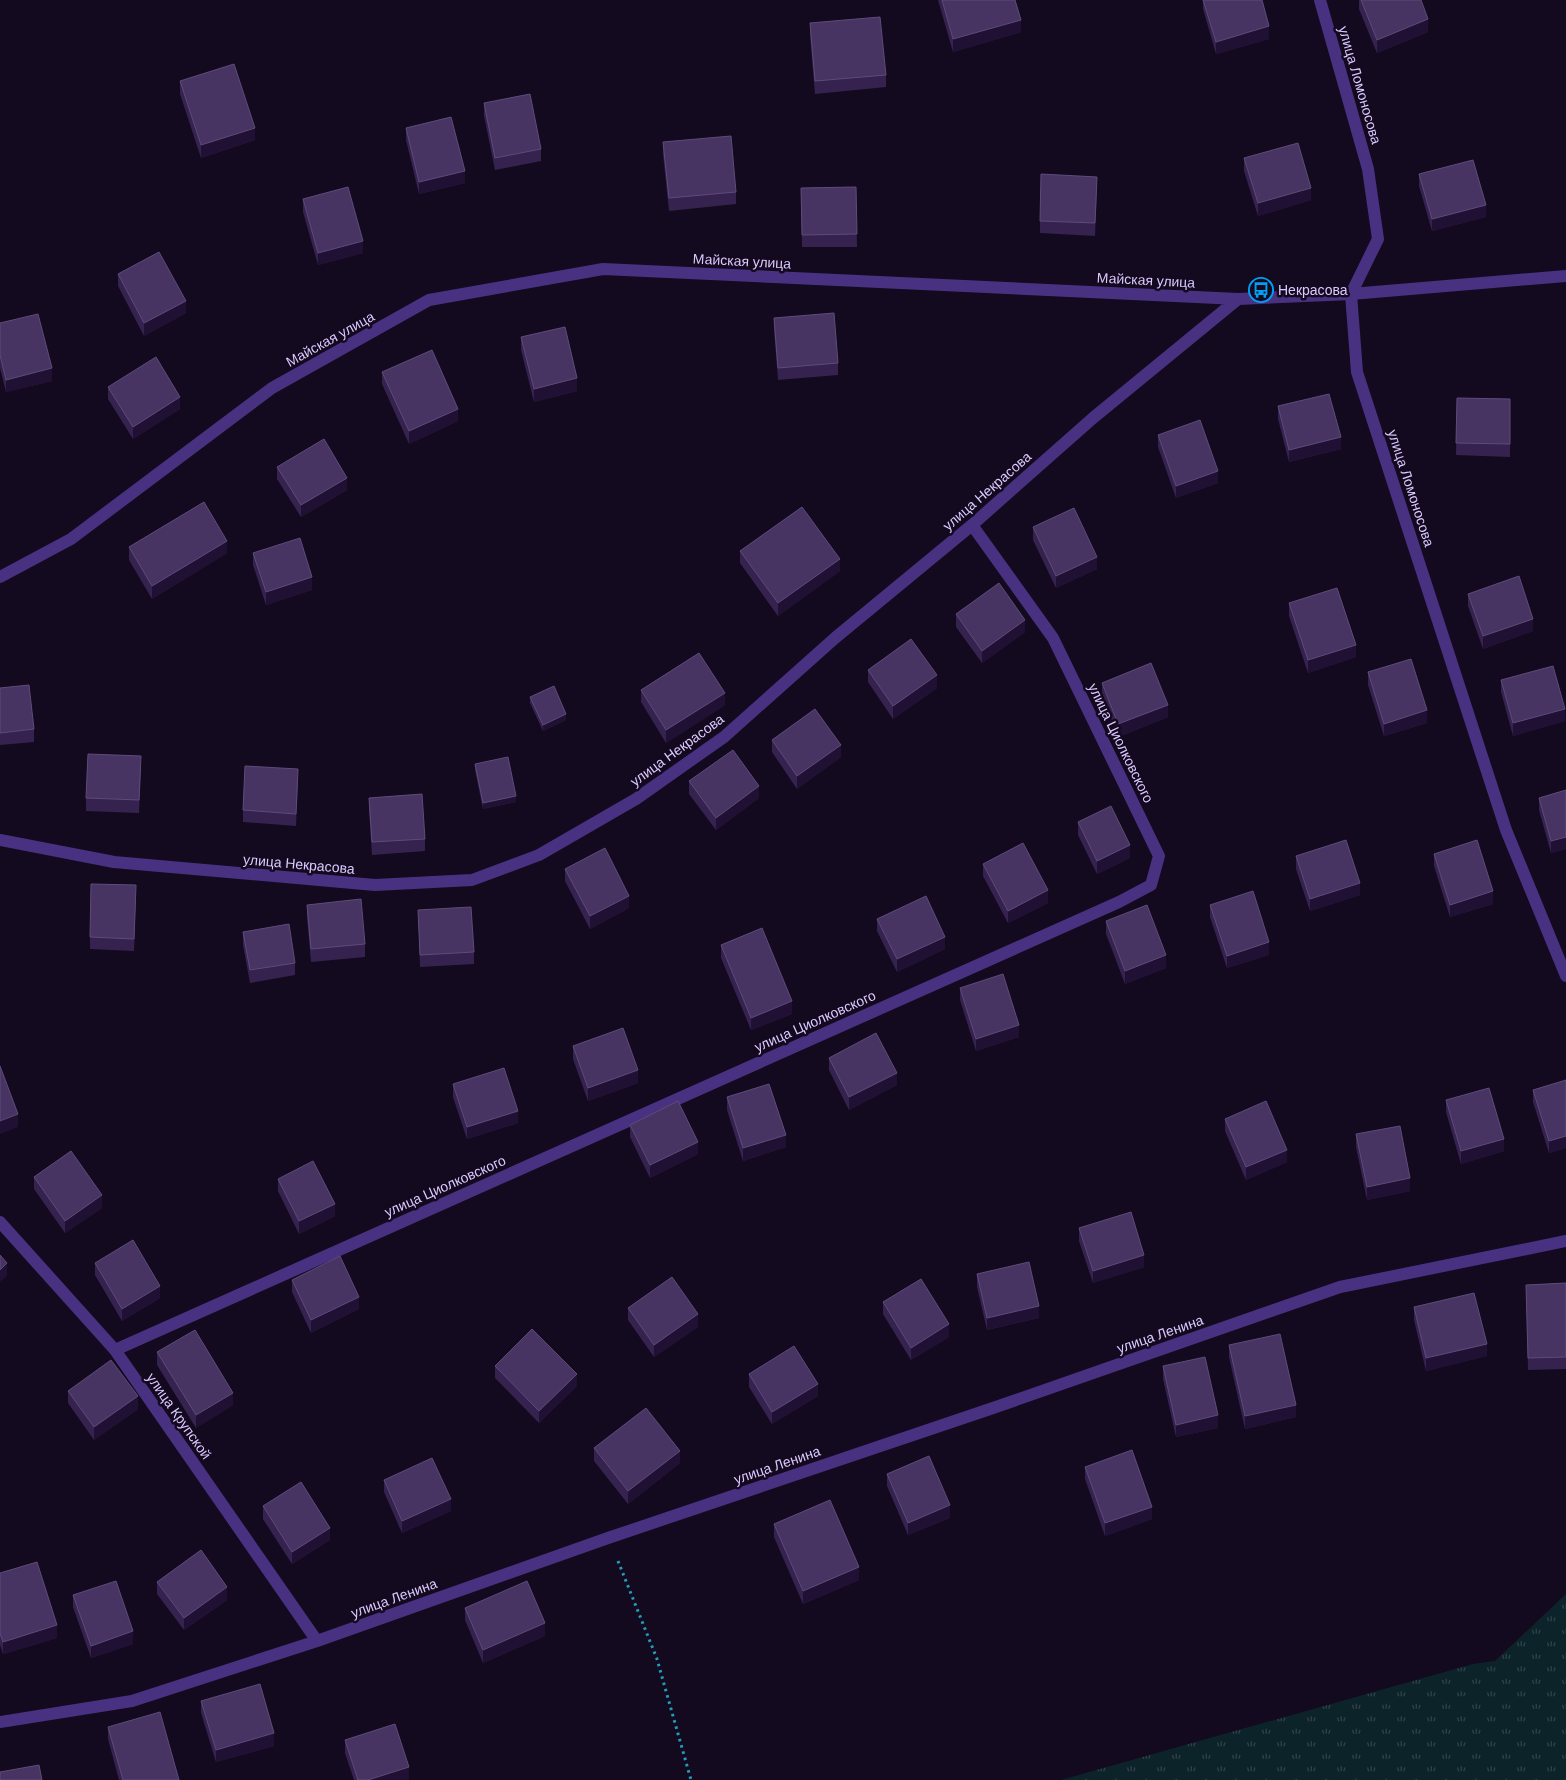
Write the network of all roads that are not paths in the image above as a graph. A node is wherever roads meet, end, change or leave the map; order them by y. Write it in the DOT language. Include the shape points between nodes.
graph roads {
  1 [pos="1320,0"];
  2 [pos="1566,276"];
  3 [pos="1351,294"];
  4 [pos="1238,299"];
  5 [pos="972,525"];
  6 [pos="0,578"];
  7 [pos="0,840"];
  8 [pos="1566,976"];
  9 [pos="0,1222"];
  10 [pos="1566,1241"];
  11 [pos="115,1350"];
  12 [pos="317,1641"];
  13 [pos="0,1722"];
  1 -- 3 [label="street, улица Ломоносова" via="1368,169 1378,239"];
  2 -- 3 [label="street, Майская улица"];
  3 -- 4 [label="street, Майская улица"];
  3 -- 8 [label="street, улица Ломоносова" via="1357,372 1506,830"];
  4 -- 5 [label="street, улица Некрасова" via="1093,418"];
  4 -- 6 [label="street, Майская улица" via="603,269 429,300 272,388 71,539"];
  5 -- 7 [label="street, улица Некрасова" via="708,748 636,799 539,855 472,880 375,885 294,879 114,862"];
  5 -- 11 [label="street, улица Циолковского" via="1053,638 1159,856 1151,885"];
  9 -- 11 [label="street, улица Крупской"];
  10 -- 12 [label="street, улица Ленина" via="1340,1287"];
  11 -- 12 [label="street, улица Крупской"];
  12 -- 13 [label="street, улица Ленина" via="132,1701"];
}
